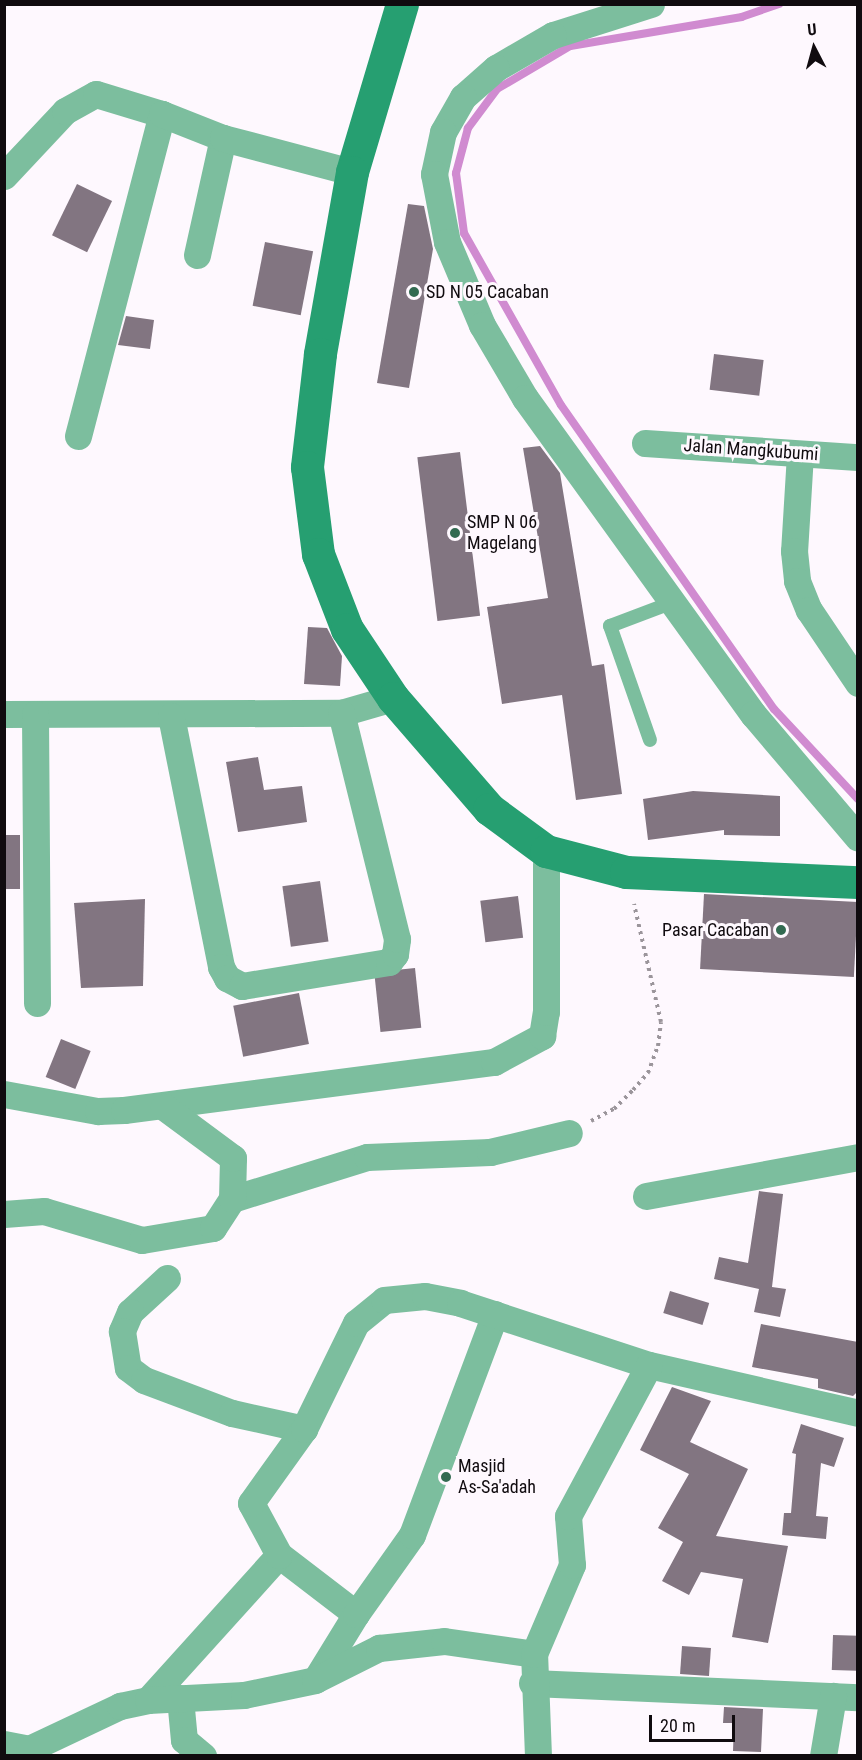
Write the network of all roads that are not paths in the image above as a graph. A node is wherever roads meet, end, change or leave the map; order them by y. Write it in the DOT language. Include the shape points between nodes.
graph roads {
  1 [pos="422,4"];
  2 [pos="651,4"];
  3 [pos="398,16"];
  4 [pos="162,114"];
  5 [pos="223,138"];
  6 [pos="352,172"];
  7 [pos="4,176"];
  8 [pos="197,255"];
  9 [pos="78,436"];
  10 [pos="645,443"];
  11 [pos="800,454"];
  12 [pos="858,457"];
  13 [pos="671,603"];
  14 [pos="858,683"];
  15 [pos="393,698"];
  16 [pos="341,713"];
  17 [pos="4,714"];
  18 [pos="35,714"];
  19 [pos="171,716"];
  20 [pos="650,740"];
  21 [pos="858,838"];
  22 [pos="546,864"];
  23 [pos="858,882"];
  24 [pos="37,1003"];
  25 [pos="4,1095"];
  26 [pos="164,1107"];
  27 [pos="569,1133"];
  28 [pos="858,1157"];
  29 [pos="646,1196"];
  30 [pos="232,1199"];
  31 [pos="4,1214"];
  32 [pos="167,1278"];
  33 [pos="495,1314"];
  34 [pos="649,1365"];
  35 [pos="858,1413"];
  36 [pos="304,1429"];
  37 [pos="279,1555"];
  38 [pos="356,1614"];
  39 [pos="534,1654"];
  40 [pos="315,1680"];
  41 [pos="532,1683"];
  42 [pos="845,1697"];
  43 [pos="180,1698"];
  44 [pos="148,1700"];
  45 [pos="4,1744"];
  46 [pos="202,1755"];
  47 [pos="538,1755"];
  48 [pos="823,1755"];
  1 -- 3 [label="street"];
  2 -- 13 [label="street" via="552,35 496,68 463,97 443,132 434,174 447,242 482,325 525,398"];
  3 -- 6 [label="street"];
  4 -- 5 [label="street"];
  4 -- 7 [label="street" via="140,104 96,94 65,111"];
  4 -- 9 [label="street"];
  5 -- 6 [label="street"];
  5 -- 8 [label="street"];
  6 -- 15 [label="street" via="320,354 307,467 311,518 332,598 347,629"];
  10 -- 11 [label="street, Jalan Mangkubumi"];
  11 -- 12 [label="street, Jalan Mangkubumi"];
  11 -- 14 [label="street" via="794,551 797,581 809,610"];
  13 -- 20 [label="lane" via="610,626"];
  13 -- 21 [label="street" via="753,714"];
  15 -- 16 [label="street"];
  15 -- 23 [label="street" via="489,809 546,851 626,872"];
  16 -- 19 [label="street"];
  16 -- 19 [label="street" via="394,928 395,954 388,962 242,986 227,978 221,967"];
  17 -- 18 [label="street"];
  18 -- 19 [label="street"];
  18 -- 24 [label="street"];
  22 -- 26 [label="street" via="546,1012 542,1036 523,1050 494,1062 354,1077"];
  25 -- 26 [label="street" via="98,1111"];
  26 -- 30 [label="street" via="233,1158"];
  27 -- 30 [label="street" via="490,1152 368,1157"];
  28 -- 29 [label="street"];
  30 -- 31 [label="street" via="213,1228 167,1239 120,1236 44,1211"];
  32 -- 36 [label="street" via="130,1312 122,1331 128,1368 144,1380 232,1413"];
  33 -- 34 [label="street"];
  33 -- 36 [label="street" via="425,1296 384,1300 368,1309"];
  33 -- 38 [label="street" via="412,1534"];
  34 -- 35 [label="street"];
  34 -- 39 [label="street" via="568,1516 572,1565"];
  36 -- 37 [label="street" via="251,1503"];
  37 -- 38 [label="street"];
  37 -- 44 [label="street"];
  38 -- 40 [label="street"];
  39 -- 40 [label="street" via="444,1641 379,1648"];
  39 -- 41 [label="street"];
  40 -- 43 [label="street" via="244,1695"];
  41 -- 42 [label="street"];
  41 -- 47 [label="street"];
  42 -- 48 [label="street"];
  43 -- 44 [label="street"];
  43 -- 46 [label="street" via="184,1740"];
  44 -- 45 [label="street" via="120,1706 29,1749"];
}
